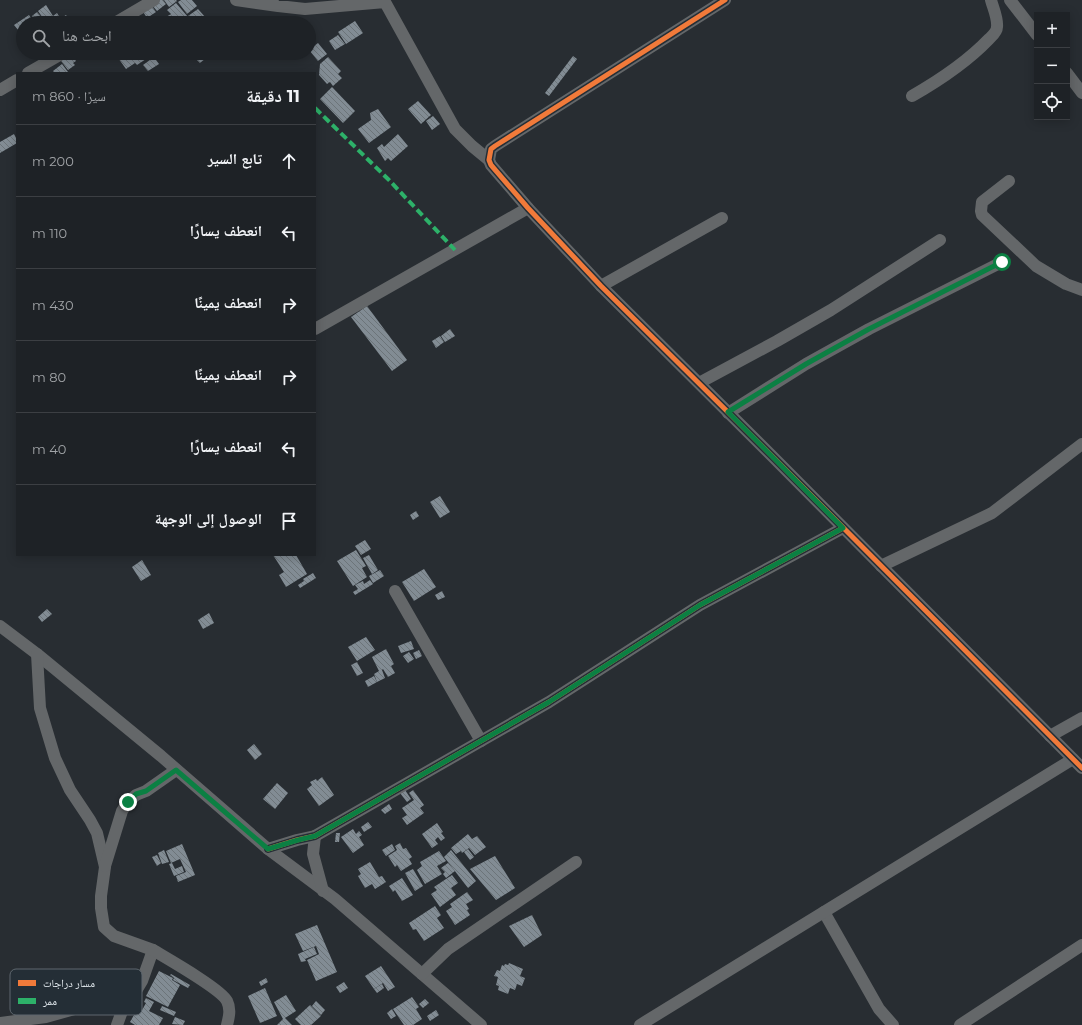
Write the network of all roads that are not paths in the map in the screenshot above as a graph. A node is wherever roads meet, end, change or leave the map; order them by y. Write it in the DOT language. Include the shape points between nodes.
graph roads {
  1 [pos="154,0"];
  2 [pos="236,0"];
  3 [pos="725,0"];
  4 [pos="991,0"];
  5 [pos="1010,0"];
  6 [pos="384,1"];
  7 [pos="127,16"];
  8 [pos="1034,30"];
  9 [pos="51,60"];
  10 [pos="30,72"];
  11 [pos="1070,77"];
  12 [pos="16,81"];
  13 [pos="0,90"];
  14 [pos="1082,92"];
  15 [pos="912,96"];
  16 [pos="489,160"];
  17 [pos="1009,181"];
  18 [pos="528,208"];
  19 [pos="722,218"];
  20 [pos="940,240"];
  21 [pos="1002,262"];
  22 [pos="601,286"];
  23 [pos="1082,290"];
  24 [pos="316,328"];
  25 [pos="699,383"];
  26 [pos="728,412"];
  27 [pos="1082,444"];
  28 [pos="843,528"];
  29 [pos="881,566"];
  30 [pos="395,591"];
  31 [pos="0,626"];
  32 [pos="37,654"];
  33 [pos="1082,718"];
  34 [pos="1050,736"];
  35 [pos="481,741"];
  36 [pos="1073,759"];
  37 [pos="1082,768"];
  38 [pos="176,770"];
  39 [pos="315,836"];
  40 [pos="268,849"];
  41 [pos="576,862"];
  42 [pos="105,867"];
  43 [pos="323,891"];
  44 [pos="824,912"];
  45 [pos="1082,945"];
  46 [pos="153,950"];
  47 [pos="422,974"];
  48 [pos="142,981"];
  49 [pos="53,1015"];
  50 [pos="121,1015"];
  51 [pos="0,1023"];
  52 [pos="117,1025"];
  53 [pos="227,1025"];
  54 [pos="481,1025"];
  55 [pos="640,1025"];
  56 [pos="894,1025"];
  57 [pos="960,1025"];
  1 -- 7 [label="street"];
  2 -- 6 [label="street" via="305,9"];
  3 -- 16 [label="street" via="495,146 491,149"];
  4 -- 15 [label="street" via="998,28 995,32 962,64"];
  5 -- 8 [label="street"];
  6 -- 16 [label="street" via="454,129"];
  9 -- 10 [label="street"];
  11 -- 14 [label="street"];
  12 -- 13 [label="street"];
  16 -- 18 [label="street"];
  17 -- 23 [label="street" via="982,202 982,215 1036,266 1066,284"];
  18 -- 22 [label="street"];
  18 -- 24 [label="street"];
  19 -- 22 [label="street"];
  20 -- 25 [label="street" via="824,314"];
  21 -- 26 [label="street" via="869,329"];
  22 -- 25 [label="street"];
  25 -- 26 [label="street"];
  26 -- 28 [label="street"];
  27 -- 29 [label="street" via="992,513"];
  28 -- 29 [label="street"];
  28 -- 35 [label="street" via="700,605 549,702"];
  29 -- 34 [label="street"];
  30 -- 35 [label="street"];
  31 -- 32 [label="street"];
  32 -- 38 [label="street"];
  32 -- 42 [label="street" via="40,708 55,758 70,790 96,833"];
  33 -- 34 [label="street"];
  34 -- 36 [label="street"];
  35 -- 39 [label="street"];
  36 -- 37 [label="street"];
  36 -- 44 [label="street"];
  38 -- 40 [label="street"];
  38 -- 42 [label="street" via="146,791 136,794 128,802 122,811"];
  39 -- 40 [label="street"];
  39 -- 43 [label="street" via="313,854"];
  40 -- 43 [label="street"];
  41 -- 47 [label="street" via="448,949"];
  42 -- 46 [label="street" via="101,902 104,927 114,936"];
  43 -- 47 [label="street"];
  44 -- 55 [label="street"];
  44 -- 56 [label="street" via="879,1009"];
  45 -- 57 [label="street"];
  46 -- 48 [label="street"];
  46 -- 53 [label="street" via="220,992 228,1003 230,1013"];
  47 -- 54 [label="street"];
  49 -- 51 [label="street"];
  50 -- 52 [label="street"];
}
